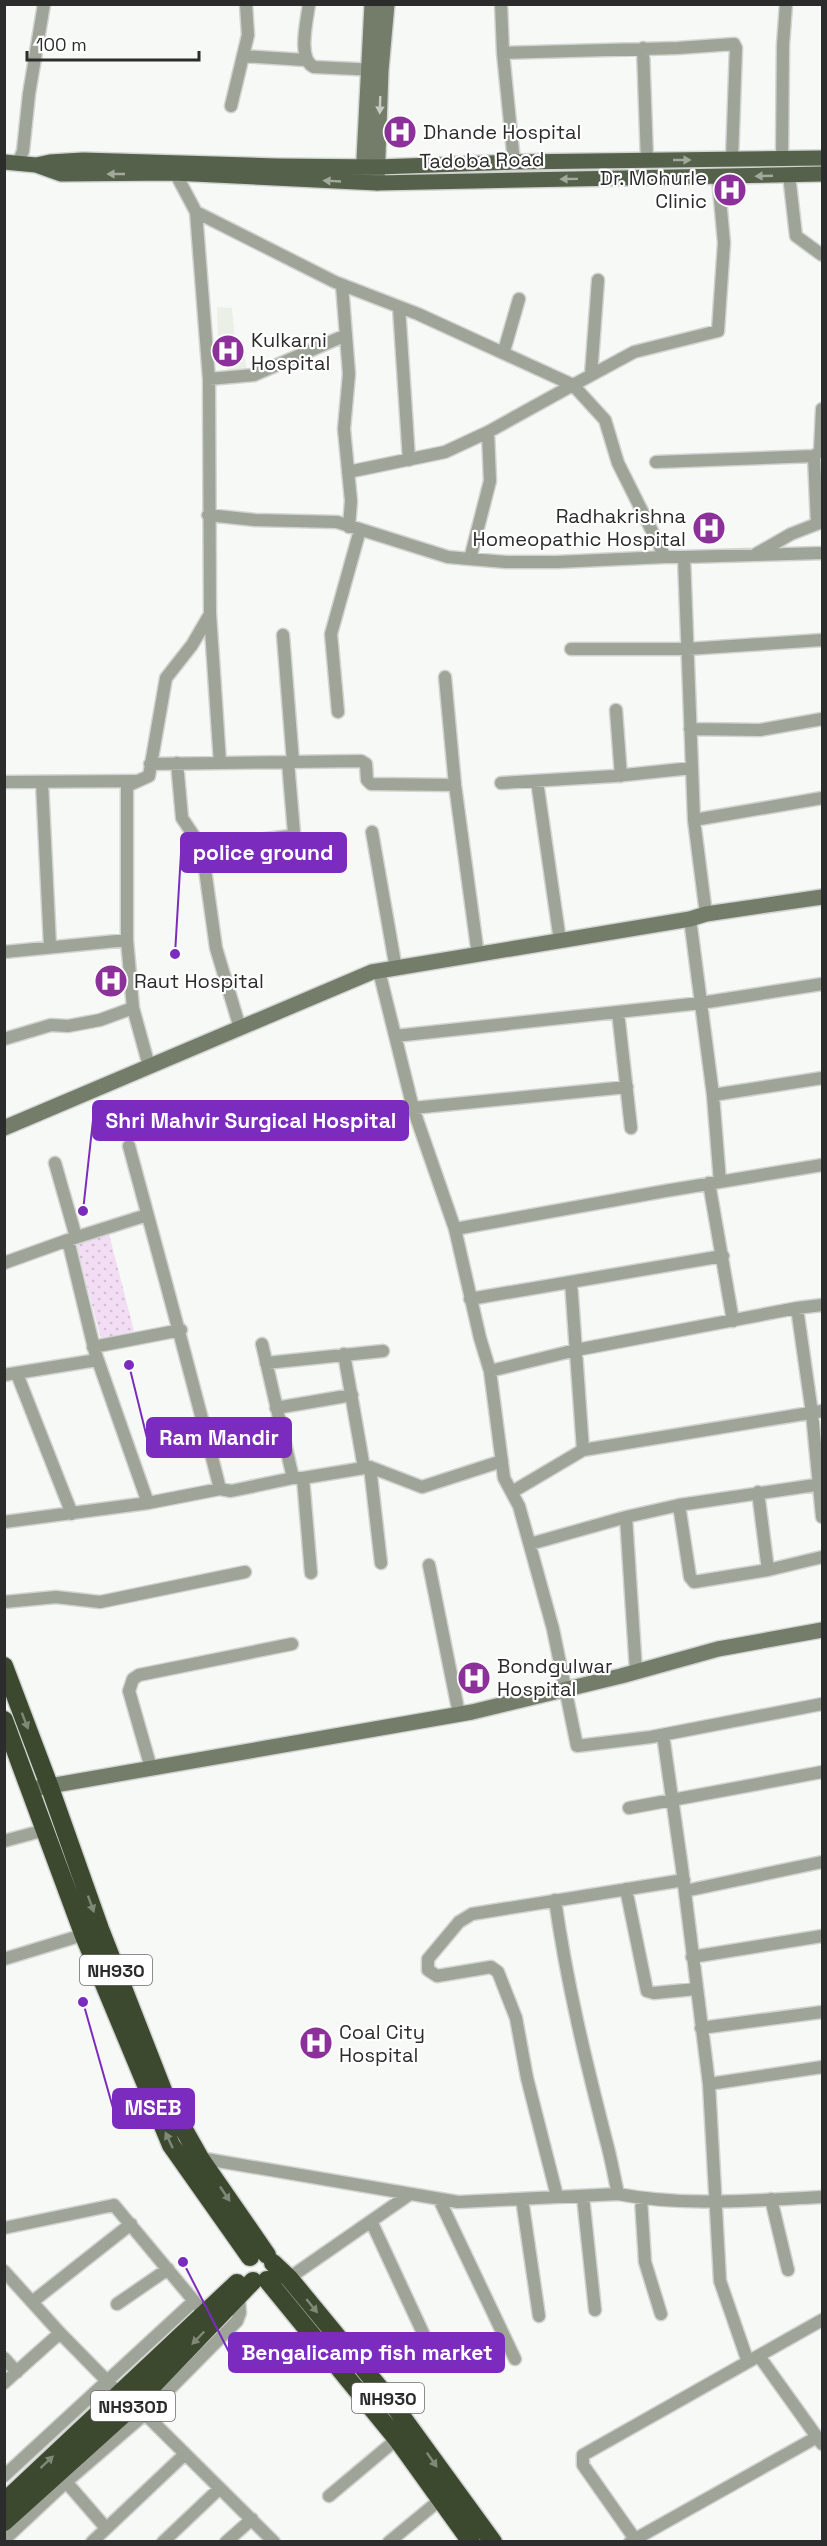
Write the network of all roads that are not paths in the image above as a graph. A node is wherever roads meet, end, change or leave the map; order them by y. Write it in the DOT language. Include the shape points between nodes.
graph roads {
  1 [pos="44,4"];
  2 [pos="246,4"];
  3 [pos="309,4"];
  4 [pos="372,4"];
  5 [pos="387,4"];
  6 [pos="501,4"];
  7 [pos="786,4"];
  8 [pos="643,48"];
  9 [pos="503,53"];
  10 [pos="243,56"];
  11 [pos="305,60"];
  12 [pos="375,70"];
  13 [pos="231,106"];
  14 [pos="822,158"];
  15 [pos="732,159"];
  16 [pos="782,159"];
  17 [pos="647,160"];
  18 [pos="514,162"];
  19 [pos="11,163"];
  20 [pos="370,166"];
  21 [pos="172,168"];
  22 [pos="822,174"];
  23 [pos="789,175"];
  24 [pos="718,177"];
  25 [pos="370,182"];
  26 [pos="196,212"];
  27 [pos="822,255"];
  28 [pos="598,280"];
  29 [pos="342,285"];
  30 [pos="519,299"];
  31 [pos="399,307"];
  32 [pos="346,335"];
  33 [pos="504,351"];
  34 [pos="591,375"];
  35 [pos="209,379"];
  36 [pos="573,385"];
  37 [pos="822,409"];
  38 [pos="488,432"];
  39 [pos="814,456"];
  40 [pos="409,460"];
  41 [pos="656,462"];
  42 [pos="348,472"];
  43 [pos="208,515"];
  44 [pos="820,523"];
  45 [pos="354,528"];
  46 [pos="822,553"];
  47 [pos="756,554"];
  48 [pos="665,557"];
  49 [pos="684,557"];
  50 [pos="470,559"];
  51 [pos="210,614"];
  52 [pos="284,635"];
  53 [pos="822,640"];
  54 [pos="571,649"];
  55 [pos="687,649"];
  56 [pos="445,677"];
  57 [pos="616,710"];
  58 [pos="338,712"];
  59 [pos="822,719"];
  60 [pos="690,729"];
  61 [pos="290,762"];
  62 [pos="220,763"];
  63 [pos="150,764"];
  64 [pos="177,764"];
  65 [pos="692,768"];
  66 [pos="621,776"];
  67 [pos="137,781"];
  68 [pos="537,781"];
  69 [pos="4,782"];
  70 [pos="42,782"];
  71 [pos="501,783"];
  72 [pos="455,785"];
  73 [pos="822,798"];
  74 [pos="694,820"];
  75 [pos="372,832"];
  76 [pos="202,847"];
  77 [pos="822,897"];
  78 [pos="706,914"];
  79 [pos="690,919"];
  80 [pos="127,940"];
  81 [pos="560,941"];
  82 [pos="50,946"];
  83 [pos="4,952"];
  84 [pos="478,955"];
  85 [pos="396,969"];
  86 [pos="379,971"];
  87 [pos="822,984"];
  88 [pos="701,1003"];
  89 [pos="133,1008"];
  90 [pos="618,1012"];
  91 [pos="240,1028"];
  92 [pos="395,1036"];
  93 [pos="4,1039"];
  94 [pos="149,1066"];
  95 [pos="822,1078"];
  96 [pos="627,1087"];
  97 [pos="713,1095"];
  98 [pos="413,1108"];
  99 [pos="4,1128"];
  100 [pos="631,1128"];
  101 [pos="129,1146"];
  102 [pos="55,1163"];
  103 [pos="822,1165"];
  104 [pos="715,1183"];
  105 [pos="147,1215"];
  106 [pos="455,1229"];
  107 [pos="72,1238"];
  108 [pos="723,1256"];
  109 [pos="4,1263"];
  110 [pos="571,1282"];
  111 [pos="470,1299"];
  112 [pos="822,1305"];
  113 [pos="797,1308"];
  114 [pos="733,1321"];
  115 [pos="181,1330"];
  116 [pos="262,1344"];
  117 [pos="93,1347"];
  118 [pos="576,1350"];
  119 [pos="383,1351"];
  120 [pos="345,1354"];
  121 [pos="97,1360"];
  122 [pos="266,1363"];
  123 [pos="490,1371"];
  124 [pos="11,1374"];
  125 [pos="352,1395"];
  126 [pos="276,1408"];
  127 [pos="817,1412"];
  128 [pos="583,1450"];
  129 [pos="502,1461"];
  130 [pos="367,1467"];
  131 [pos="298,1478"];
  132 [pos="821,1484"];
  133 [pos="220,1489"];
  134 [pos="512,1492"];
  135 [pos="758,1492"];
  136 [pos="148,1503"];
  137 [pos="679,1505"];
  138 [pos="72,1514"];
  139 [pos="626,1517"];
  140 [pos="822,1517"];
  141 [pos="4,1522"];
  142 [pos="530,1544"];
  143 [pos="822,1557"];
  144 [pos="381,1563"];
  145 [pos="429,1564"];
  146 [pos="768,1570"];
  147 [pos="245,1572"];
  148 [pos="311,1573"];
  149 [pos="6,1601"];
  150 [pos="822,1630"];
  151 [pos="292,1644"];
  152 [pos="4,1666"];
  153 [pos="636,1671"];
  154 [pos="564,1689"];
  155 [pos="9,1690"];
  156 [pos="822,1704"];
  157 [pos="459,1714"];
  158 [pos="4,1720"];
  159 [pos="663,1735"];
  160 [pos="151,1768"];
  161 [pos="822,1772"];
  162 [pos="49,1785"];
  163 [pos="30,1790"];
  164 [pos="672,1802"];
  165 [pos="629,1808"];
  166 [pos="45,1830"];
  167 [pos="4,1841"];
  168 [pos="822,1862"];
  169 [pos="73,1881"];
  170 [pos="684,1885"];
  171 [pos="626,1889"];
  172 [pos="555,1900"];
  173 [pos="92,1932"];
  174 [pos="822,1936"];
  175 [pos="692,1957"];
  176 [pos="4,1959"];
  177 [pos="696,1989"];
  178 [pos="822,2012"];
  179 [pos="701,2028"];
  180 [pos="822,2067"];
  181 [pos="709,2084"];
  182 [pos="200,2158"];
  183 [pos="410,2194"];
  184 [pos="618,2194"];
  185 [pos="557,2196"];
  186 [pos="822,2197"];
  187 [pos="583,2198"];
  188 [pos="439,2199"];
  189 [pos="522,2199"];
  190 [pos="641,2199"];
  191 [pos="771,2199"];
  192 [pos="716,2201"];
  193 [pos="371,2221"];
  194 [pos="131,2224"];
  195 [pos="4,2228"];
  196 [pos="259,2268"];
  197 [pos="168,2269"];
  198 [pos="788,2270"];
  199 [pos="4,2271"];
  200 [pos="289,2278"];
  201 [pos="32,2302"];
  202 [pos="117,2304"];
  203 [pos="199,2307"];
  204 [pos="596,2310"];
  205 [pos="661,2314"];
  206 [pos="538,2316"];
  207 [pos="822,2320"];
  208 [pos="60,2333"];
  209 [pos="430,2348"];
  210 [pos="4,2358"];
  211 [pos="515,2359"];
  212 [pos="754,2359"];
  213 [pos="17,2372"];
  214 [pos="4,2383"];
  215 [pos="113,2387"];
  216 [pos="140,2409"];
  217 [pos="397,2439"];
  218 [pos="820,2440"];
  219 [pos="184,2454"];
  220 [pos="4,2476"];
  221 [pos="62,2478"];
  222 [pos="219,2489"];
  223 [pos="329,2496"];
  224 [pos="441,2499"];
  225 [pos="4,2502"];
  226 [pos="252,2519"];
  227 [pos="4,2522"];
  228 [pos="106,2528"];
  229 [pos="4,2540"];
  230 [pos="92,2541"];
  231 [pos="163,2541"];
  232 [pos="226,2541"];
  233 [pos="274,2541"];
  234 [pos="389,2541"];
  235 [pos="471,2541"];
  236 [pos="493,2541"];
  237 [pos="634,2541"];
  1 -- 19 [label="street" via="23,151"];
  2 -- 10 [label="street" via="248,35"];
  3 -- 11 [label="street"];
  4 -- 12 [label="street"];
  5 -- 12 [label="street"];
  6 -- 9 [label="street"];
  7 -- 16 [label="street"];
  8 -- 9 [label="street"];
  8 -- 15 [label="street" via="735,45"];
  8 -- 17 [label="street"];
  9 -- 18 [label="street"];
  10 -- 11 [label="street"];
  10 -- 13 [label="street"];
  11 -- 12 [label="street" via="314,67"];
  12 -- 20 [label="street"];
  14 -- 16 [label="main road, Tadoba Road"];
  15 -- 16 [label="main road, Tadoba Road"];
  17 -- 15 [label="main road, Tadoba Road, one-way"];
  17 -- 18 [label="main road, Tadoba Road"];
  18 -- 20 [label="main road, Tadoba Road"];
  19 -- 21 [label="main road, Tadoba Road" via="36,165 61,174"];
  20 -- 21 [label="main road, Tadoba Road"];
  20 -- 25 [label="street"];
  25 -- 21 [label="main road, Tadoba Road, one-way"];
  21 -- 26 [label="street"];
  22 -- 23 [label="main road, Tadoba Road"];
  23 -- 24 [label="main road, Tadoba Road, one-way"];
  23 -- 27 [label="street" via="796,236"];
  24 -- 25 [label="main road, Tadoba Road, one-way"];
  24 -- 34 [label="street" via="724,243 718,331 634,352"];
  26 -- 29 [label="street"];
  26 -- 35 [label="street"];
  28 -- 34 [label="street"];
  29 -- 31 [label="street"];
  29 -- 32 [label="street"];
  30 -- 33 [label="street"];
  31 -- 33 [label="street"];
  31 -- 40 [label="street"];
  32 -- 35 [label="street" via="254,375"];
  32 -- 42 [label="street" via="349,379 344,435"];
  33 -- 36 [label="street"];
  34 -- 36 [label="street"];
  35 -- 43 [label="street"];
  36 -- 38 [label="street"];
  36 -- 48 [label="street" via="605,420 618,463"];
  37 -- 39 [label="street" via="820,451"];
  38 -- 40 [label="street" via="445,452"];
  38 -- 50 [label="street" via="490,481"];
  39 -- 41 [label="street"];
  39 -- 44 [label="street"];
  40 -- 42 [label="street"];
  42 -- 45 [label="street"];
  43 -- 45 [label="street" via="337,522"];
  43 -- 51 [label="street"];
  44 -- 47 [label="street"];
  45 -- 50 [label="street" via="448,557"];
  45 -- 58 [label="street" via="331,634"];
  46 -- 47 [label="street"];
  47 -- 49 [label="street"];
  48 -- 49 [label="street"];
  48 -- 50 [label="street" via="557,562"];
  49 -- 55 [label="street"];
  51 -- 62 [label="street"];
  51 -- 63 [label="street" via="166,678"];
  52 -- 61 [label="street"];
  53 -- 55 [label="street"];
  54 -- 55 [label="street"];
  55 -- 60 [label="street"];
  56 -- 72 [label="street"];
  57 -- 66 [label="street"];
  59 -- 60 [label="street" via="760,730"];
  60 -- 65 [label="street"];
  61 -- 62 [label="street"];
  61 -- 72 [label="street" via="363,762 371,784"];
  61 -- 76 [label="street" via="294,833"];
  62 -- 64 [label="street"];
  63 -- 64 [label="street"];
  63 -- 67 [label="street" via="149,776"];
  64 -- 76 [label="street" via="183,822"];
  65 -- 66 [label="street"];
  65 -- 74 [label="street"];
  66 -- 68 [label="street"];
  67 -- 70 [label="street"];
  67 -- 80 [label="street" via="127,786"];
  68 -- 71 [label="street"];
  68 -- 81 [label="street"];
  69 -- 70 [label="street"];
  70 -- 82 [label="street"];
  72 -- 84 [label="street"];
  73 -- 74 [label="street"];
  74 -- 78 [label="street"];
  75 -- 85 [label="street"];
  76 -- 91 [label="street" via="216,948"];
  77 -- 78 [label="street"];
  78 -- 79 [label="street"];
  79 -- 81 [label="street"];
  79 -- 88 [label="street"];
  80 -- 82 [label="street"];
  80 -- 89 [label="street"];
  81 -- 84 [label="street"];
  82 -- 83 [label="street"];
  84 -- 85 [label="street"];
  85 -- 86 [label="street"];
  86 -- 91 [label="street"];
  86 -- 92 [label="street"];
  87 -- 88 [label="street"];
  88 -- 90 [label="street"];
  88 -- 97 [label="street"];
  89 -- 93 [label="street" via="100,1020 68,1026 51,1024"];
  89 -- 94 [label="street"];
  90 -- 92 [label="street"];
  90 -- 96 [label="street"];
  91 -- 94 [label="street"];
  92 -- 98 [label="street"];
  94 -- 99 [label="street"];
  95 -- 97 [label="street"];
  96 -- 98 [label="street"];
  96 -- 100 [label="street"];
  97 -- 104 [label="street"];
  98 -- 106 [label="street"];
  101 -- 105 [label="street"];
  102 -- 107 [label="street"];
  103 -- 104 [label="street"];
  104 -- 106 [label="street"];
  104 -- 108 [label="street"];
  105 -- 107 [label="street"];
  105 -- 115 [label="street"];
  106 -- 111 [label="street"];
  107 -- 109 [label="street"];
  107 -- 117 [label="street"];
  108 -- 110 [label="street"];
  108 -- 114 [label="street"];
  110 -- 111 [label="street"];
  110 -- 118 [label="street"];
  111 -- 123 [label="street"];
  112 -- 113 [label="street"];
  113 -- 114 [label="street"];
  113 -- 127 [label="street"];
  114 -- 118 [label="street"];
  115 -- 117 [label="street"];
  115 -- 133 [label="street"];
  116 -- 122 [label="street"];
  117 -- 121 [label="street"];
  118 -- 123 [label="street"];
  118 -- 128 [label="street"];
  119 -- 120 [label="street"];
  120 -- 122 [label="street"];
  120 -- 125 [label="street"];
  121 -- 124 [label="street"];
  121 -- 136 [label="street"];
  122 -- 126 [label="street"];
  123 -- 129 [label="street"];
  124 -- 138 [label="street"];
  125 -- 126 [label="street"];
  125 -- 130 [label="street"];
  126 -- 131 [label="street"];
  127 -- 128 [label="street"];
  127 -- 132 [label="street"];
  128 -- 134 [label="street"];
  129 -- 130 [label="street" via="422,1487"];
  129 -- 134 [label="street" via="504,1478"];
  130 -- 131 [label="street"];
  130 -- 144 [label="street"];
  131 -- 133 [label="street" via="231,1491"];
  131 -- 148 [label="street"];
  132 -- 135 [label="street"];
  132 -- 140 [label="street"];
  133 -- 136 [label="street"];
  134 -- 142 [label="street"];
  135 -- 137 [label="street"];
  135 -- 146 [label="street"];
  136 -- 138 [label="street"];
  137 -- 139 [label="street"];
  137 -- 146 [label="street" via="694,1582"];
  138 -- 141 [label="street"];
  139 -- 142 [label="street"];
  139 -- 153 [label="street"];
  142 -- 154 [label="street"];
  143 -- 146 [label="street"];
  145 -- 157 [label="street"];
  147 -- 149 [label="street" via="100,1602 56,1598"];
  150 -- 153 [label="street" via="718,1649"];
  151 -- 160 [label="street" via="133,1679 129,1692"];
  152 -- 155 [label="highway, NH930"];
  153 -- 154 [label="street"];
  154 -- 157 [label="street"];
  154 -- 159 [label="street" via="577,1746"];
  155 -- 162 [label="highway, NH930, one-way"];
  156 -- 159 [label="street"];
  157 -- 160 [label="street"];
  158 -- 163 [label="highway, NH930"];
  159 -- 164 [label="street"];
  160 -- 162 [label="street"];
  161 -- 164 [label="street"];
  162 -- 163 [label="street"];
  162 -- 169 [label="highway, NH930"];
  163 -- 166 [label="highway, NH930"];
  164 -- 165 [label="street"];
  164 -- 170 [label="street"];
  166 -- 167 [label="street"];
  166 -- 169 [label="highway, NH930"];
  168 -- 170 [label="street"];
  169 -- 173 [label="highway, NH930"];
  170 -- 171 [label="street"];
  170 -- 175 [label="street"];
  171 -- 172 [label="street"];
  171 -- 177 [label="street" via="647,1991"];
  172 -- 184 [label="street" via="571,2000"];
  172 -- 185 [label="street" via="465,1918 427,1965 436,1977 491,1967 498,1972 516,2018"];
  173 -- 176 [label="street"];
  173 -- 182 [label="highway, NH930" via="166,2098"];
  196 -- 173 [label="highway, NH930, one-way" via="171,2145"];
  174 -- 175 [label="street"];
  175 -- 177 [label="street"];
  177 -- 179 [label="street"];
  178 -- 179 [label="street"];
  179 -- 181 [label="street"];
  180 -- 181 [label="street"];
  181 -- 192 [label="street"];
  182 -- 183 [label="street"];
  182 -- 196 [label="highway, NH930, one-way"];
  183 -- 188 [label="street"];
  183 -- 193 [label="street"];
  184 -- 187 [label="street"];
  184 -- 190 [label="street"];
  185 -- 187 [label="street"];
  185 -- 189 [label="street"];
  186 -- 191 [label="street"];
  187 -- 204 [label="street"];
  188 -- 189 [label="street"];
  188 -- 211 [label="street"];
  189 -- 206 [label="street"];
  190 -- 192 [label="street"];
  190 -- 205 [label="street" via="645,2262"];
  191 -- 192 [label="street"];
  191 -- 198 [label="street"];
  192 -- 212 [label="street" via="720,2282"];
  193 -- 200 [label="street"];
  193 -- 209 [label="street"];
  194 -- 195 [label="street" via="118,2207 109,2205"];
  194 -- 197 [label="street"];
  194 -- 201 [label="street"];
  196 -- 200 [label="highway, NH930"];
  196 -- 203 [label="highway, NH930D"];
  196 -- 216 [label="highway, NH930D"];
  196 -- 217 [label="highway, NH930"];
  197 -- 202 [label="street"];
  197 -- 203 [label="street"];
  199 -- 201 [label="street"];
  200 -- 236 [label="highway, NH930, one-way" via="392,2403"];
  201 -- 208 [label="street"];
  203 -- 215 [label="highway, NH930D"];
  207 -- 212 [label="street"];
  208 -- 213 [label="street"];
  208 -- 215 [label="street"];
  210 -- 213 [label="street"];
  212 -- 218 [label="street"];
  212 -- 237 [label="street" via="583,2455 583,2465"];
  213 -- 214 [label="street"];
  215 -- 220 [label="street"];
  225 -- 215 [label="highway, NH930D, one-way"];
  216 -- 219 [label="street"];
  216 -- 221 [label="highway, NH930D"];
  217 -- 223 [label="street"];
  217 -- 224 [label="highway, NH930"];
  218 -- 237 [label="street"];
  219 -- 222 [label="street"];
  219 -- 228 [label="street"];
  221 -- 227 [label="highway, NH930D"];
  221 -- 228 [label="street"];
  221 -- 229 [label="street"];
  222 -- 226 [label="street"];
  222 -- 231 [label="street"];
  224 -- 234 [label="street"];
  224 -- 235 [label="highway, NH930"];
  226 -- 232 [label="street"];
  226 -- 233 [label="street"];
  228 -- 230 [label="street"];
}
